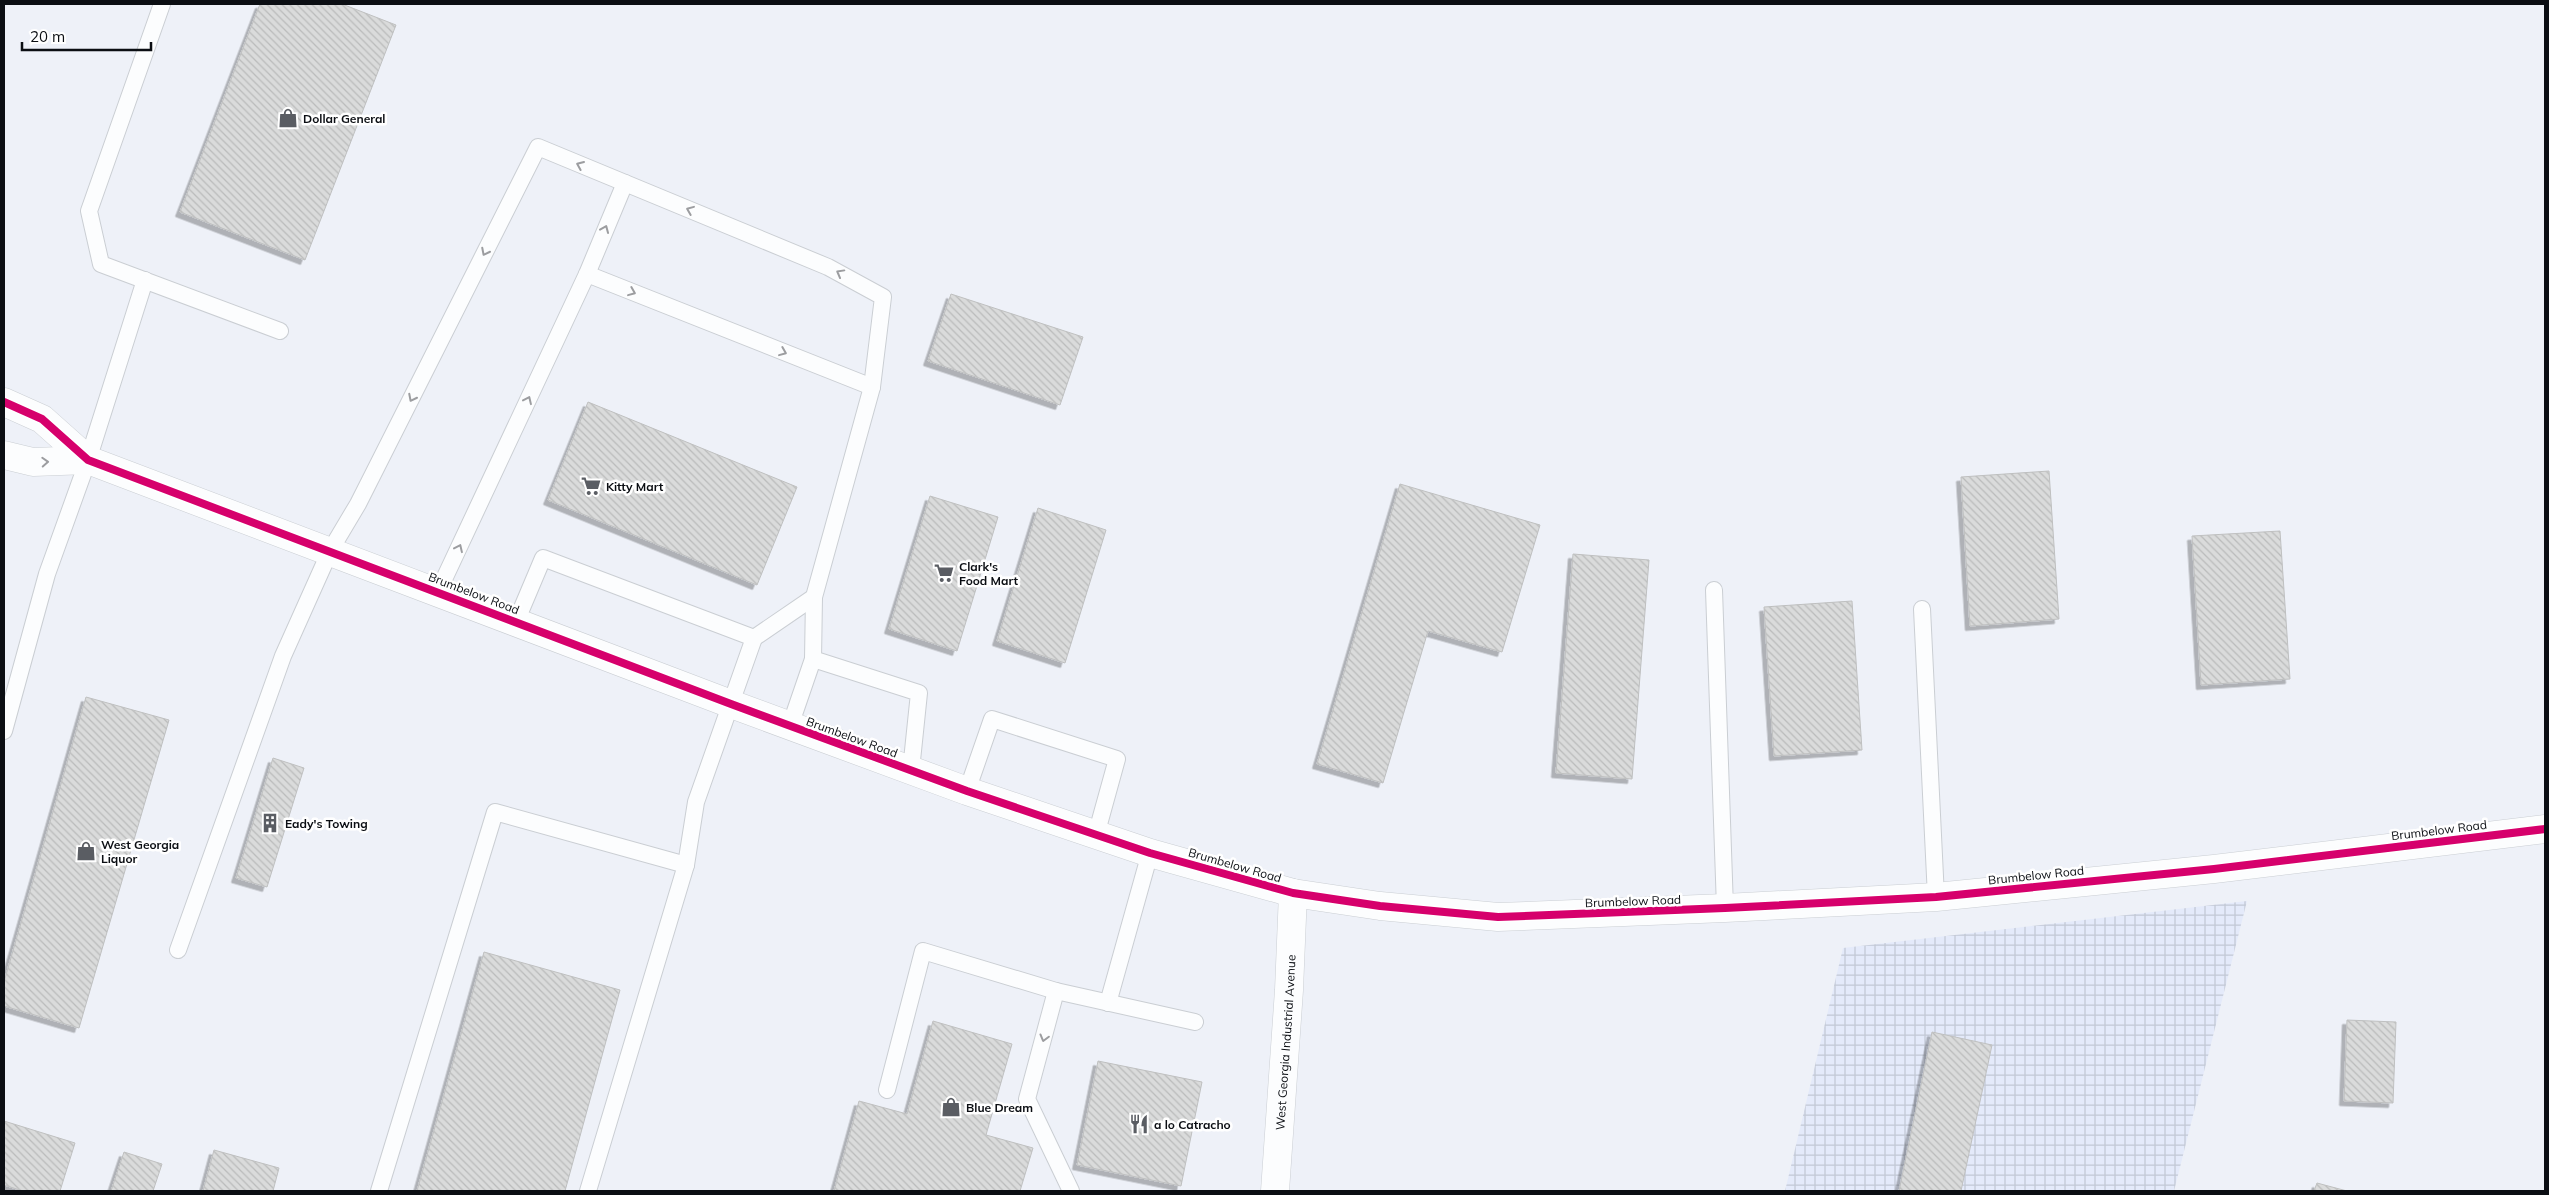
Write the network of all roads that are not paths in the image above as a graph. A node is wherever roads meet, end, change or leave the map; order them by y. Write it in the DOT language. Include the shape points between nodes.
graph roads {
  1 [pos="162,4"];
  2 [pos="624,183"];
  3 [pos="587,274"];
  4 [pos="145,280"];
  5 [pos="280,330"];
  6 [pos="872,387"];
  7 [pos="4,402"];
  8 [pos="4,455"];
  9 [pos="88,460"];
  10 [pos="330,551"];
  11 [pos="1714,590"];
  12 [pos="438,592"];
  13 [pos="814,596"];
  14 [pos="1922,609"];
  15 [pos="516,622"];
  16 [pos="754,638"];
  17 [pos="813,659"];
  18 [pos="731,704"];
  19 [pos="790,726"];
  20 [pos="4,731"];
  21 [pos="911,770"];
  22 [pos="967,791"];
  23 [pos="2545,829"];
  24 [pos="1096,835"];
  25 [pos="1150,853"];
  26 [pos="686,865"];
  27 [pos="1293,893"];
  28 [pos="1936,897"];
  29 [pos="1725,908"];
  30 [pos="178,950"];
  31 [pos="1056,991"];
  32 [pos="1108,1003"];
  33 [pos="1195,1022"];
  34 [pos="887,1090"];
  35 [pos="379,1191"];
  36 [pos="588,1191"];
  37 [pos="1071,1191"];
  38 [pos="1276,1191"];
  1 -- 4 [label="lane" via="89,211 101,264"];
  3 -- 2 [label="lane, one-way"];
  6 -- 2 [label="lane, one-way" via="883,297 828,267"];
  2 -- 10 [label="lane, one-way" via="538,147 358,504"];
  3 -- 6 [label="lane, one-way"];
  12 -- 3 [label="lane, one-way"];
  4 -- 5 [label="lane"];
  4 -- 9 [label="lane"];
  6 -- 13 [label="lane"];
  7 -- 9 [label="street, Brumbelow Road" via="42,419"];
  8 -- 9 [label="street, Brumbelow Road, one-way" via="33,462"];
  9 -- 10 [label="street, Brumbelow Road"];
  9 -- 20 [label="lane" via="47,574"];
  10 -- 12 [label="street, Brumbelow Road"];
  10 -- 30 [label="lane" via="284,656"];
  11 -- 29 [label="lane"];
  12 -- 15 [label="street, Brumbelow Road"];
  13 -- 16 [label="lane"];
  13 -- 17 [label="lane"];
  14 -- 28 [label="lane"];
  15 -- 16 [label="lane" via="543,558"];
  15 -- 18 [label="street, Brumbelow Road"];
  16 -- 18 [label="lane"];
  17 -- 19 [label="lane"];
  17 -- 21 [label="lane" via="919,693"];
  18 -- 19 [label="street, Brumbelow Road"];
  18 -- 26 [label="lane" via="696,802"];
  19 -- 21 [label="street, Brumbelow Road"];
  21 -- 22 [label="street, Brumbelow Road"];
  22 -- 24 [label="street, Brumbelow Road"];
  22 -- 24 [label="lane" via="992,719 1117,759"];
  23 -- 28 [label="street, Brumbelow Road" via="2214,869"];
  24 -- 25 [label="street, Brumbelow Road"];
  25 -- 27 [label="street, Brumbelow Road"];
  25 -- 32 [label="lane"];
  26 -- 35 [label="lane" via="495,812"];
  26 -- 36 [label="lane"];
  27 -- 29 [label="street, Brumbelow Road" via="1380,906 1498,917"];
  27 -- 38 [label="street, West Georgia Industrial Avenue"];
  28 -- 29 [label="street, Brumbelow Road"];
  31 -- 32 [label="lane"];
  31 -- 34 [label="lane" via="923,951"];
  31 -- 37 [label="lane, one-way" via="1028,1099"];
  32 -- 33 [label="lane"];
}
